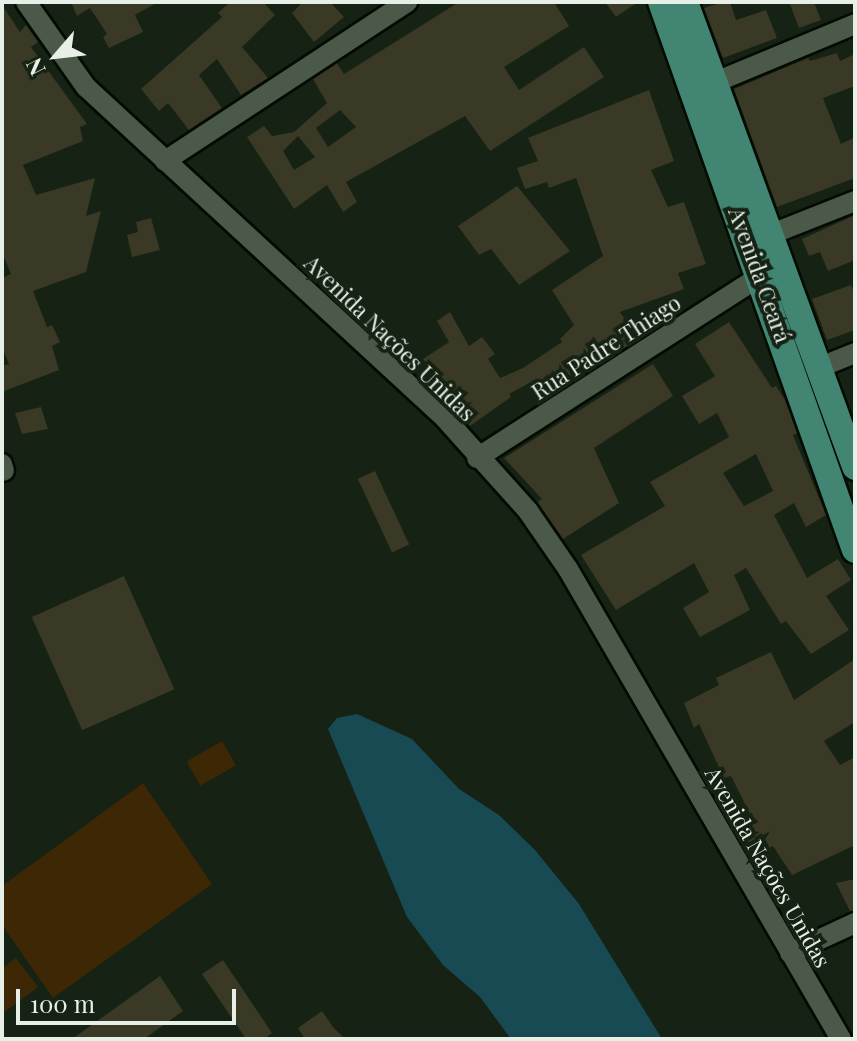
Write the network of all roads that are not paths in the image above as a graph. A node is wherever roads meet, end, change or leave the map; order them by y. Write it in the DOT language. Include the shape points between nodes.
graph roads {
  1 [pos="26,2"];
  2 [pos="407,2"];
  3 [pos="661,2"];
  4 [pos="685,2"];
  5 [pos="855,24"];
  6 [pos="716,82"];
  7 [pos="165,161"];
  8 [pos="855,201"];
  9 [pos="769,235"];
  10 [pos="761,276"];
  11 [pos="855,353"];
  12 [pos="818,368"];
  13 [pos="477,458"];
  14 [pos="855,467"];
  15 [pos="855,550"];
  16 [pos="855,923"];
  17 [pos="790,953"];
  18 [pos="841,1039"];
  1 -- 7 [label="street, Avenida Nações Unidas" via="86,87"];
  2 -- 7 [label="street"];
  3 -- 10 [label="main road, Avenida Ceará"];
  4 -- 6 [label="main road, Avenida Ceará"];
  5 -- 6 [label="street"];
  6 -- 9 [label="main road, Avenida Ceará"];
  7 -- 13 [label="street, Avenida Nações Unidas" via="442,415"];
  8 -- 9 [label="street"];
  9 -- 12 [label="main road, Avenida Ceará"];
  10 -- 13 [label="street, Rua Padre Thiago"];
  10 -- 15 [label="main road, Avenida Ceará"];
  11 -- 12 [label="street"];
  12 -- 14 [label="main road, Avenida Ceará"];
  13 -- 17 [label="street, Avenida Nações Unidas" via="528,511 568,569"];
  16 -- 17 [label="street"];
  17 -- 18 [label="street, Avenida Nações Unidas"];
}
